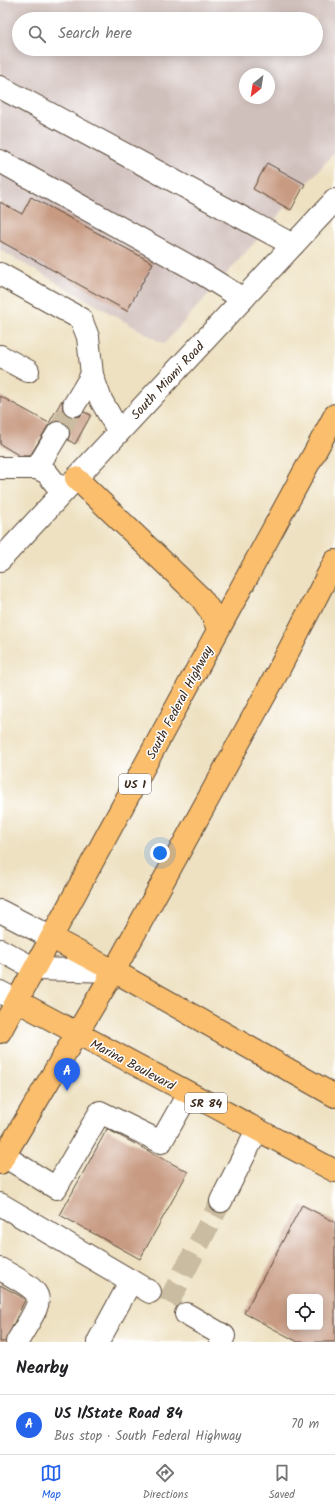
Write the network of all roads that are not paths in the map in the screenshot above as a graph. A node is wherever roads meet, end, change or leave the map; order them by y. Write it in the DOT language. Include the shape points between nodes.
graph roads {
  1 [pos="0,87"];
  2 [pos="0,161"];
  3 [pos="335,200"];
  4 [pos="293,245"];
  5 [pos="0,274"];
  6 [pos="243,299"];
  7 [pos="0,356"];
  8 [pos="28,371"];
  9 [pos="92,375"];
  10 [pos="74,405"];
  11 [pos="335,415"];
  12 [pos="119,432"];
  13 [pos="58,433"];
  14 [pos="0,468"];
  15 [pos="37,468"];
  16 [pos="69,485"];
  17 [pos="0,560"];
  18 [pos="335,561"];
  19 [pos="218,629"];
  20 [pos="0,911"];
  21 [pos="52,938"];
  22 [pos="0,950"];
  23 [pos="35,969"];
  24 [pos="114,971"];
  25 [pos="8,997"];
  26 [pos="0,1032"];
  27 [pos="77,1034"];
  28 [pos="188,1094"];
  29 [pos="335,1096"];
  30 [pos="257,1130"];
  31 [pos="2,1159"];
  32 [pos="335,1171"];
  33 [pos="221,1201"];
  34 [pos="0,1204"];
  35 [pos="0,1269"];
  36 [pos="131,1281"];
  37 [pos="150,1292"];
  38 [pos="186,1314"];
  39 [pos="227,1340"];
  40 [pos="16,1342"];
  41 [pos="98,1342"];
  1 -- 4 [label="street"];
  2 -- 6 [label="street" via="196,270"];
  3 -- 4 [label="street, South Miami Road"];
  4 -- 6 [label="street, South Miami Road"];
  5 -- 9 [label="street" via="81,319 88,337"];
  6 -- 12 [label="street, South Miami Road"];
  7 -- 8 [label="street"];
  9 -- 10 [label="street"];
  9 -- 12 [label="street" via="101,400"];
  11 -- 19 [label="main road, South Federal Highway / US 1"];
  12 -- 16 [label="street, South Miami Road"];
  13 -- 15 [label="street"];
  14 -- 15 [label="street"];
  15 -- 16 [label="street"];
  16 -- 17 [label="street, South Miami Road"];
  16 -- 19 [label="main road" via="201,598 211,612"];
  18 -- 24 [label="main road" via="276,675"];
  19 -- 21 [label="main road, South Federal Highway / US 1"];
  20 -- 21 [label="street"];
  21 -- 23 [label="main road, South Federal Highway / US 1"];
  21 -- 24 [label="main road"];
  22 -- 23 [label="street"];
  23 -- 24 [label="street"];
  23 -- 25 [label="main road, South Federal Highway / US 1"];
  24 -- 27 [label="main road"];
  24 -- 29 [label="main road"];
  25 -- 26 [label="main road, South Federal Highway / US 1"];
  25 -- 27 [label="main road, Marina Boulevard / SR 84"];
  27 -- 28 [label="main road, Marina Boulevard / SR 84"];
  27 -- 31 [label="main road"];
  28 -- 30 [label="main road, Marina Boulevard / SR 84"];
  28 -- 31 [label="street" via="160,1142 100,1112 56,1188"];
  30 -- 32 [label="main road, Marina Boulevard / SR 84"];
  30 -- 33 [label="street"];
  34 -- 36 [label="street"];
  35 -- 40 [label="street" via="36,1291 39,1298 38,1306"];
  36 -- 37 [label="street"];
  36 -- 41 [label="street"];
  38 -- 39 [label="street"];
}
